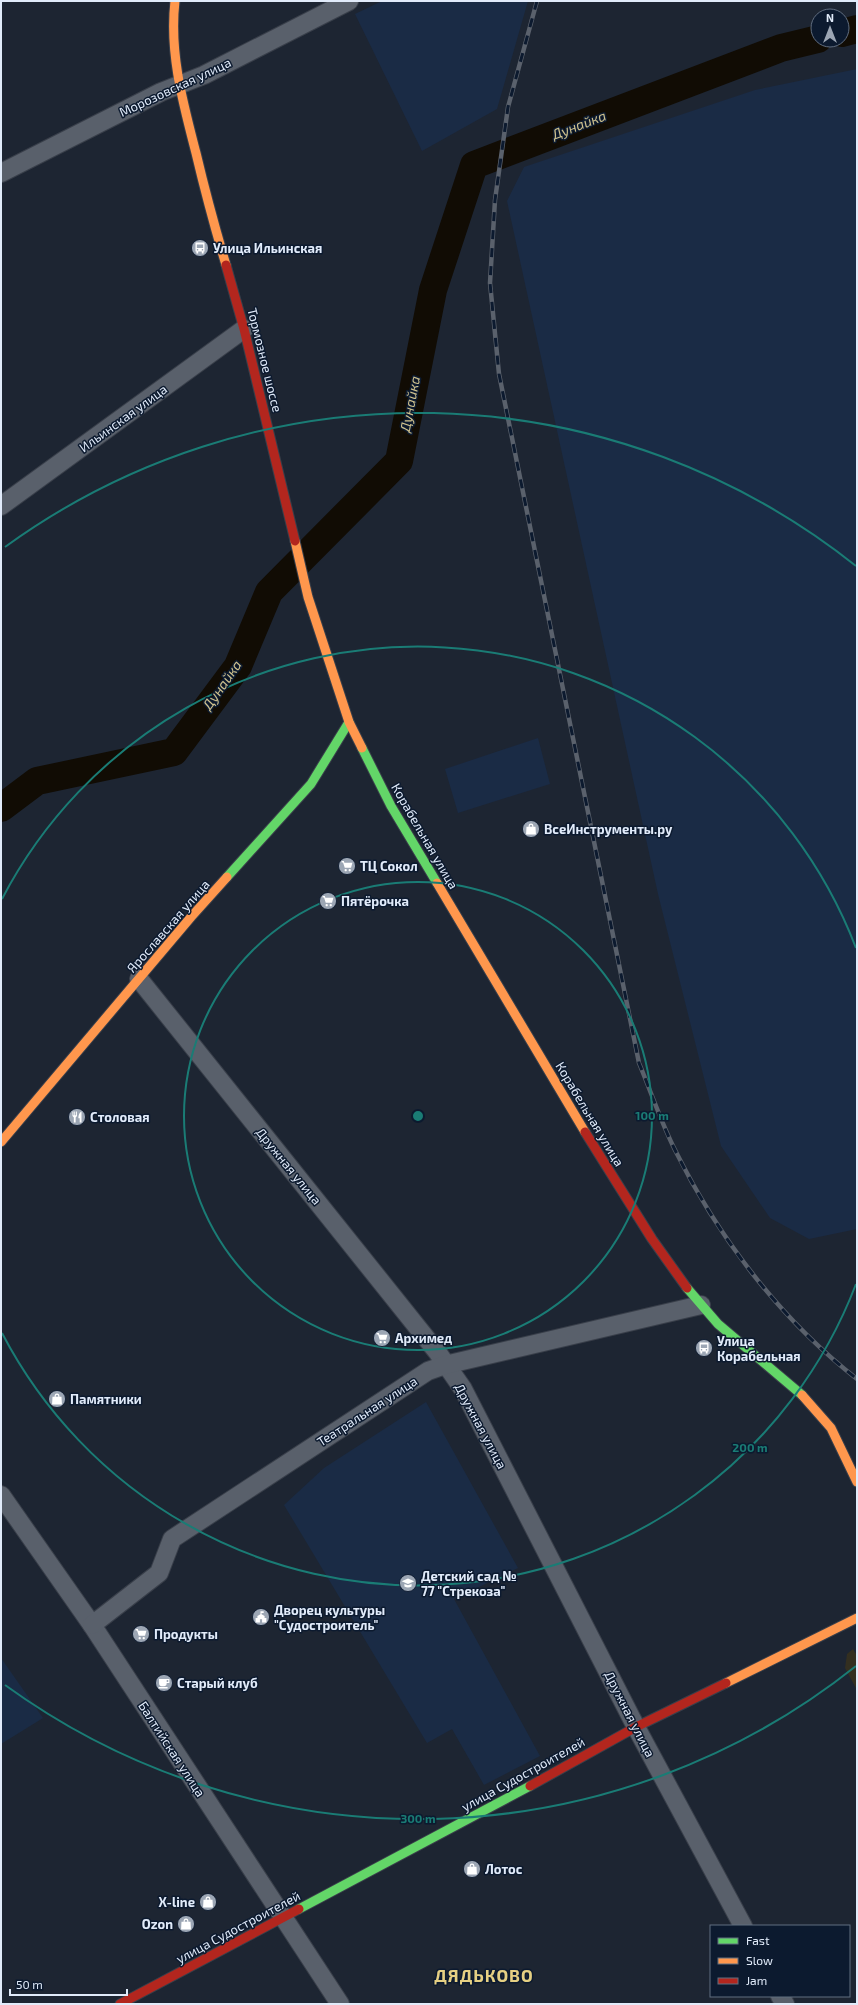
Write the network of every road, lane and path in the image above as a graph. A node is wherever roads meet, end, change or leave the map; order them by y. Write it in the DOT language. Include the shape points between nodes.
graph roads {
  1 [pos="175,1"];
  2 [pos="344,2"];
  3 [pos="179,85"];
  4 [pos="1,173"];
  5 [pos="244,329"];
  6 [pos="1,506"];
  7 [pos="348,722"];
  8 [pos="139,979"];
  9 [pos="1,1142"];
  10 [pos="701,1305"];
  11 [pos="446,1365"];
  12 [pos="857,1482"];
  13 [pos="1,1495"];
  14 [pos="857,1618"];
  15 [pos="92,1625"];
  16 [pos="636,1727"];
  17 [pos="283,1918"];
  18 [pos="742,1925"];
  19 [pos="120,2004"];
  20 [pos="340,2004"];
  1 -- 3 [label="street, Тормозное шоссе" via="173,40"];
  2 -- 3 [label="street, Морозовская улица" via="204,75"];
  3 -- 4 [label="street, Морозовская улица"];
  3 -- 5 [label="street, Тормозное шоссе" via="214,228"];
  5 -- 6 [label="street, Ильинская улица"];
  5 -- 7 [label="street, Тормозное шоссе" via="308,597"];
  7 -- 8 [label="street, Ярославская улица" via="311,784 191,917"];
  7 -- 10 [label="street, Корабельная улица" via="391,806 605,1166 668,1262"];
  8 -- 9 [label="street, Ярославская улица"];
  8 -- 11 [label="street, Дружная улица"];
  10 -- 11 [label="street, Театральная улица"];
  10 -- 12 [label="street, Корабельная улица" via="723,1328 817,1410 838,1442"];
  11 -- 15 [label="street, Театральная улица" via="428,1371 172,1539 159,1573"];
  11 -- 16 [label="street, Дружная улица" via="463,1389"];
  13 -- 15 [label="street, Балтийская улица"];
  14 -- 16 [label="street, улица Судостроителей"];
  15 -- 17 [label="street, Балтийская улица"];
  16 -- 17 [label="street, улица Судостроителей"];
  16 -- 18 [label="street, Дружная улица"];
  17 -- 19 [label="street, улица Судостроителей"];
  17 -- 20 [label="street, Балтийская улица"];
}
